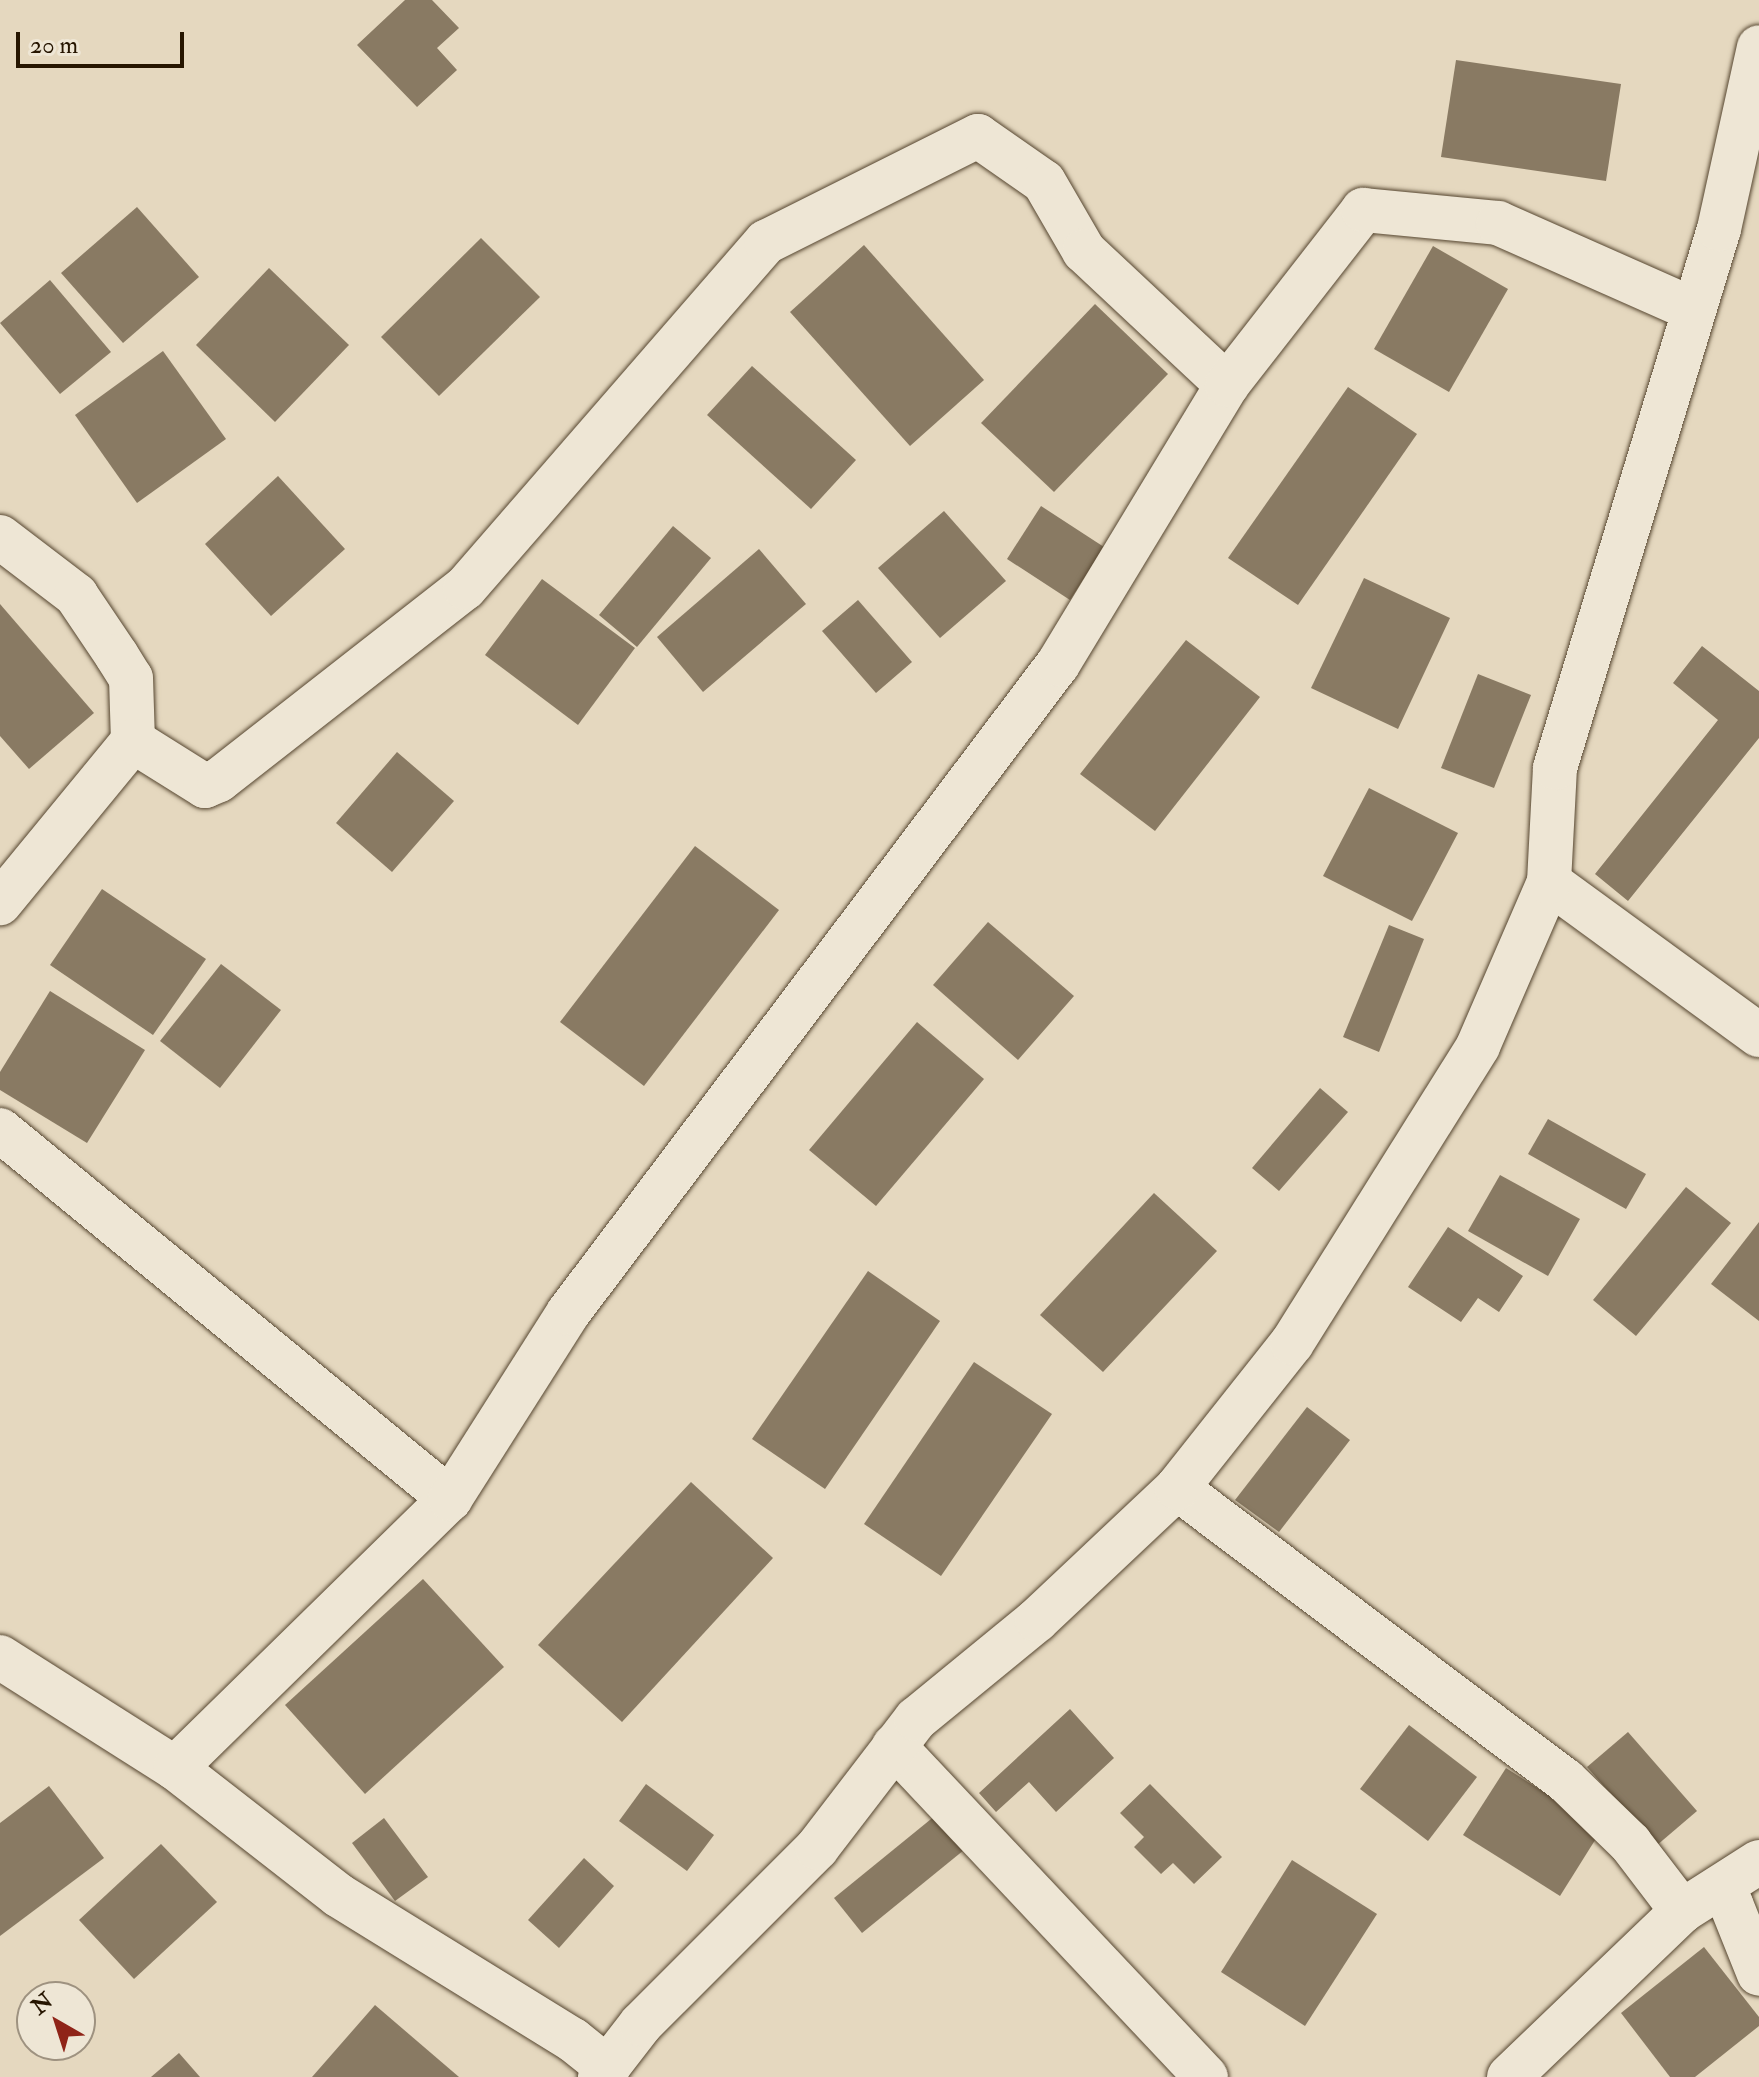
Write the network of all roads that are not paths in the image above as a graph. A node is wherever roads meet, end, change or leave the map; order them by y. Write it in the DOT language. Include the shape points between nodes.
graph roads {
  1 [pos="1759,47"];
  2 [pos="1694,310"];
  3 [pos="1227,385"];
  4 [pos="0,537"];
  5 [pos="133,741"];
  6 [pos="1549,882"];
  7 [pos="0,903"];
  8 [pos="1759,1035"];
  9 [pos="0,1130"];
  10 [pos="1177,1488"];
  11 [pos="450,1499"];
  12 [pos="0,1657"];
  13 [pos="894,1746"];
  14 [pos="175,1768"];
  15 [pos="1759,1862"];
  16 [pos="1719,1888"];
  17 [pos="1682,1911"];
  18 [pos="1759,1974"];
  19 [pos="604,2073"];
  20 [pos="1206,2077"];
  21 [pos="1509,2077"];
  1 -- 2 [label="street" via="1719,229"];
  2 -- 3 [label="street" via="1498,223 1363,210"];
  2 -- 6 [label="street" via="1555,768"];
  3 -- 5 [label="street" via="1084,251 1044,182 978,136 766,242 465,588 219,780 205,786"];
  3 -- 11 [label="street" via="1058,664 568,1313"];
  4 -- 5 [label="street" via="76,595 117,656 131,678"];
  5 -- 7 [label="street"];
  6 -- 8 [label="street"];
  6 -- 10 [label="street" via="1478,1046 1369,1227 1292,1343"];
  9 -- 11 [label="street"];
  10 -- 13 [label="street" via="1037,1620 916,1719"];
  10 -- 17 [label="street" via="1565,1780 1630,1843"];
  11 -- 14 [label="street"];
  12 -- 14 [label="street"];
  13 -- 19 [label="street" via="817,1848 641,2024"];
  13 -- 20 [label="street"];
  14 -- 19 [label="street" via="338,1895 573,2040"];
  15 -- 16 [label="street"];
  16 -- 17 [label="street"];
  16 -- 18 [label="street" via="1731,1904"];
  17 -- 21 [label="street"];
}
